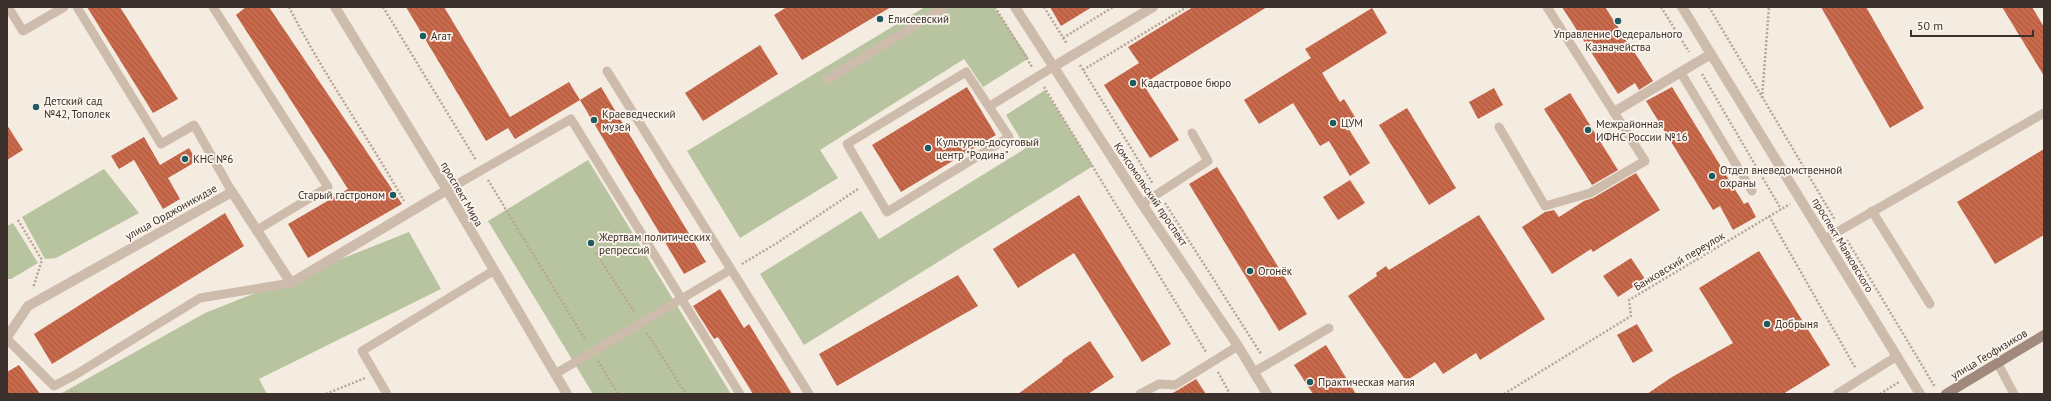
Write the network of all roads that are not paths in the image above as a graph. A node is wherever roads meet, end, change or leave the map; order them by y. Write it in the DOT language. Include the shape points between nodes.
graph roads {
  1 [pos="8,7"];
  2 [pos="64,7"];
  3 [pos="77,7"];
  4 [pos="213,7"];
  5 [pos="334,7"];
  6 [pos="944,7"];
  7 [pos="1015,7"];
  8 [pos="1153,7"];
  9 [pos="1547,7"];
  10 [pos="1682,7"];
  11 [pos="1711,54"];
  12 [pos="1054,67"];
  13 [pos="607,71"];
  14 [pos="1681,73"];
  15 [pos="828,78"];
  16 [pos="990,106"];
  17 [pos="1614,112"];
  18 [pos="2044,113"];
  19 [pos="1499,127"];
  20 [pos="1192,133"];
  21 [pos="447,190"];
  22 [pos="1752,191"];
  23 [pos="232,192"];
  24 [pos="1142,204"];
  25 [pos="1872,211"];
  26 [pos="257,230"];
  27 [pos="1825,239"];
  28 [pos="730,270"];
  29 [pos="493,271"];
  30 [pos="291,283"];
  31 [pos="682,297"];
  32 [pos="1930,304"];
  33 [pos="1329,328"];
  34 [pos="2044,335"];
  35 [pos="7,338"];
  36 [pos="1238,346"];
  37 [pos="1896,356"];
  38 [pos="1998,364"];
  39 [pos="1254,372"];
  40 [pos="555,374"];
  41 [pos="564,393"];
  42 [pos="387,394"];
  43 [pos="740,394"];
  44 [pos="809,394"];
  45 [pos="1140,394"];
  46 [pos="1267,394"];
  47 [pos="1837,394"];
  48 [pos="1920,394"];
  49 [pos="1946,394"];
  50 [pos="2014,394"];
  1 -- 2 [label="lane" via="22,31"];
  3 -- 23 [label="lane" via="161,144 194,125"];
  4 -- 26 [label="lane" via="328,187"];
  5 -- 21 [label="street, проспект Мира"];
  6 -- 15 [label="lane"];
  7 -- 12 [label="street, Комсомольский проспект"];
  8 -- 12 [label="street"];
  9 -- 17 [label="lane"];
  10 -- 11 [label="street, проспект Маяковского"];
  11 -- 14 [label="street"];
  11 -- 27 [label="street, проспект Маяковского"];
  12 -- 16 [label="lane"];
  12 -- 24 [label="street, Комсомольский проспект"];
  13 -- 28 [label="lane"];
  14 -- 17 [label="street"];
  14 -- 22 [label="lane"];
  16 -- 16 [label="lane" via="1009,137 887,212 847,144 966,72"];
  17 -- 19 [label="lane" via="1645,161 1590,193 1545,206"];
  18 -- 25 [label="lane"];
  20 -- 24 [label="lane" via="1208,161"];
  21 -- 29 [label="street, проспект Мира"];
  21 -- 30 [label="street"];
  21 -- 31 [label="lane" via="571,119 657,262"];
  23 -- 26 [label="street, улица Орджоникидзе"];
  23 -- 35 [label="street, улица Орджоникидзе" via="28,306"];
  24 -- 36 [label="street, Комсомольский проспект"];
  25 -- 27 [label="lane"];
  25 -- 32 [label="lane"];
  26 -- 30 [label="street, улица Орджоникидзе"];
  27 -- 37 [label="street, проспект Маяковского"];
  28 -- 31 [label="lane"];
  28 -- 44 [label="lane"];
  29 -- 40 [label="street, проспект Мира"];
  29 -- 42 [label="lane" via="362,351"];
  30 -- 35 [label="lane" via="200,298 54,386"];
  31 -- 40 [label="lane"];
  31 -- 43 [label="lane"];
  33 -- 39 [label="lane"];
  34 -- 38 [label="main road, улица Геофизиков"];
  36 -- 39 [label="street, Комсомольский проспект"];
  36 -- 45 [label="lane" via="1176,385 1159,384"];
  37 -- 47 [label="lane"];
  37 -- 48 [label="street, проспект Маяковского"];
  38 -- 49 [label="main road, улица Геофизиков"];
  38 -- 50 [label="lane"];
  39 -- 46 [label="street, Комсомольский проспект"];
  40 -- 41 [label="street, проспект Мира"];
}
